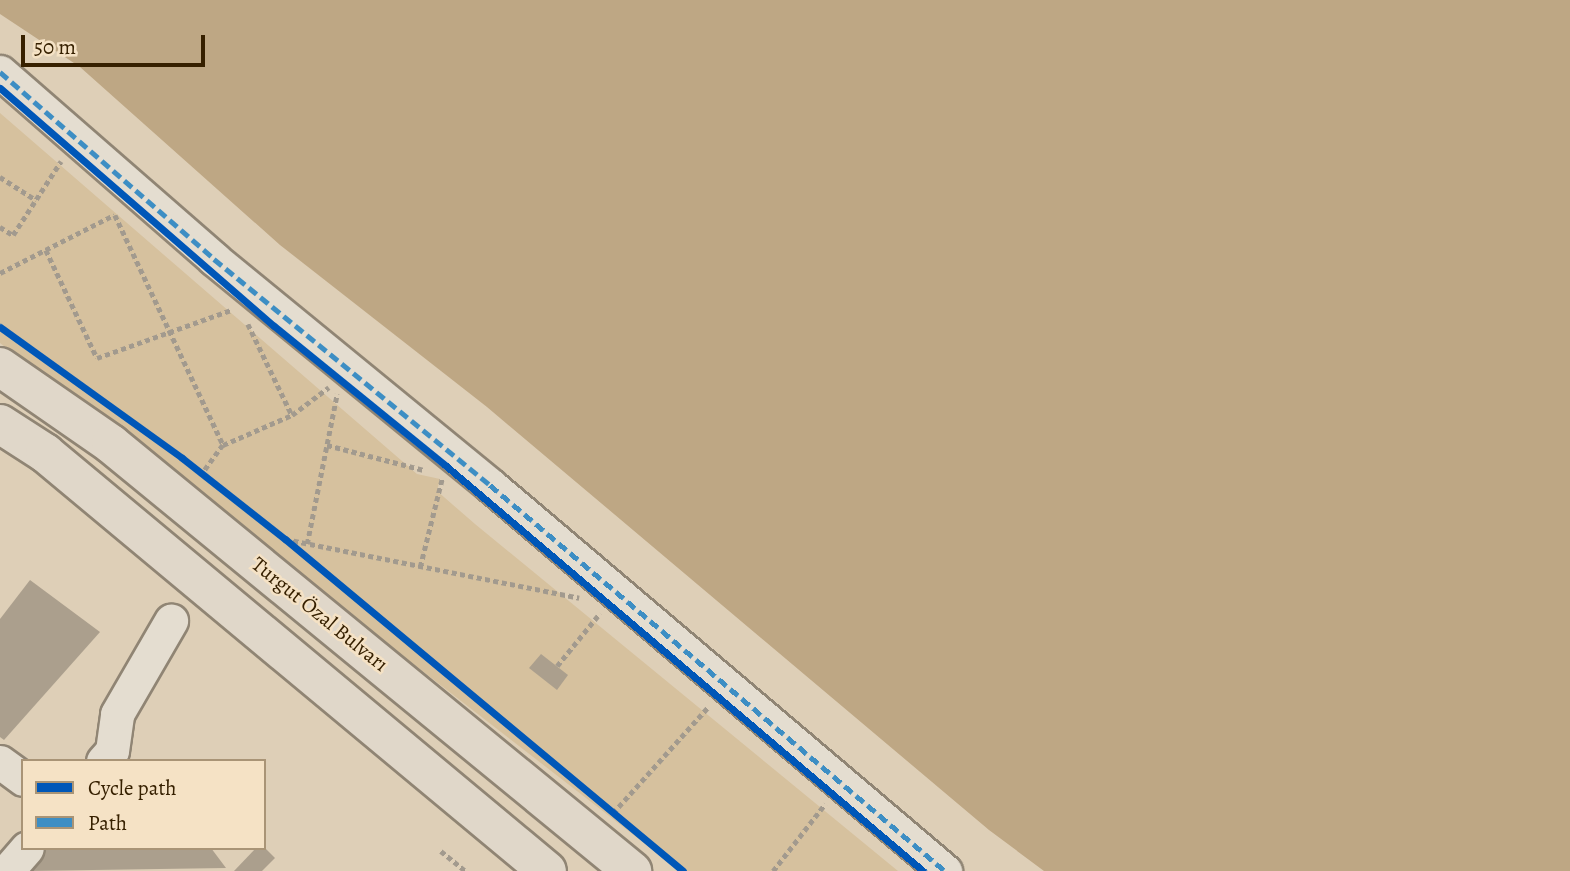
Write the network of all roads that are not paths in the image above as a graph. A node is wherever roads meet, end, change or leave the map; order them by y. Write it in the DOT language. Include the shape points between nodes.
graph roads {
  1 [pos="0,72"];
  2 [pos="0,366"];
  3 [pos="0,424"];
  4 [pos="170,621"];
  5 [pos="105,759"];
  6 [pos="0,762"];
  7 [pos="21,778"];
  8 [pos="25,850"];
  9 [pos="8,871"];
  10 [pos="547,871"];
  11 [pos="632,871"];
  12 [pos="945,871"];
  1 -- 12 [label="street" via="147,200 251,303 726,685"];
  2 -- 11 [label="highway, Turgut Özal Bulvarı" via="111,444"];
  3 -- 10 [label="highway" via="45,453"];
  4 -- 5 [label="street" via="117,713 112,751"];
  6 -- 7 [label="street"];
  8 -- 9 [label="street"];
}
